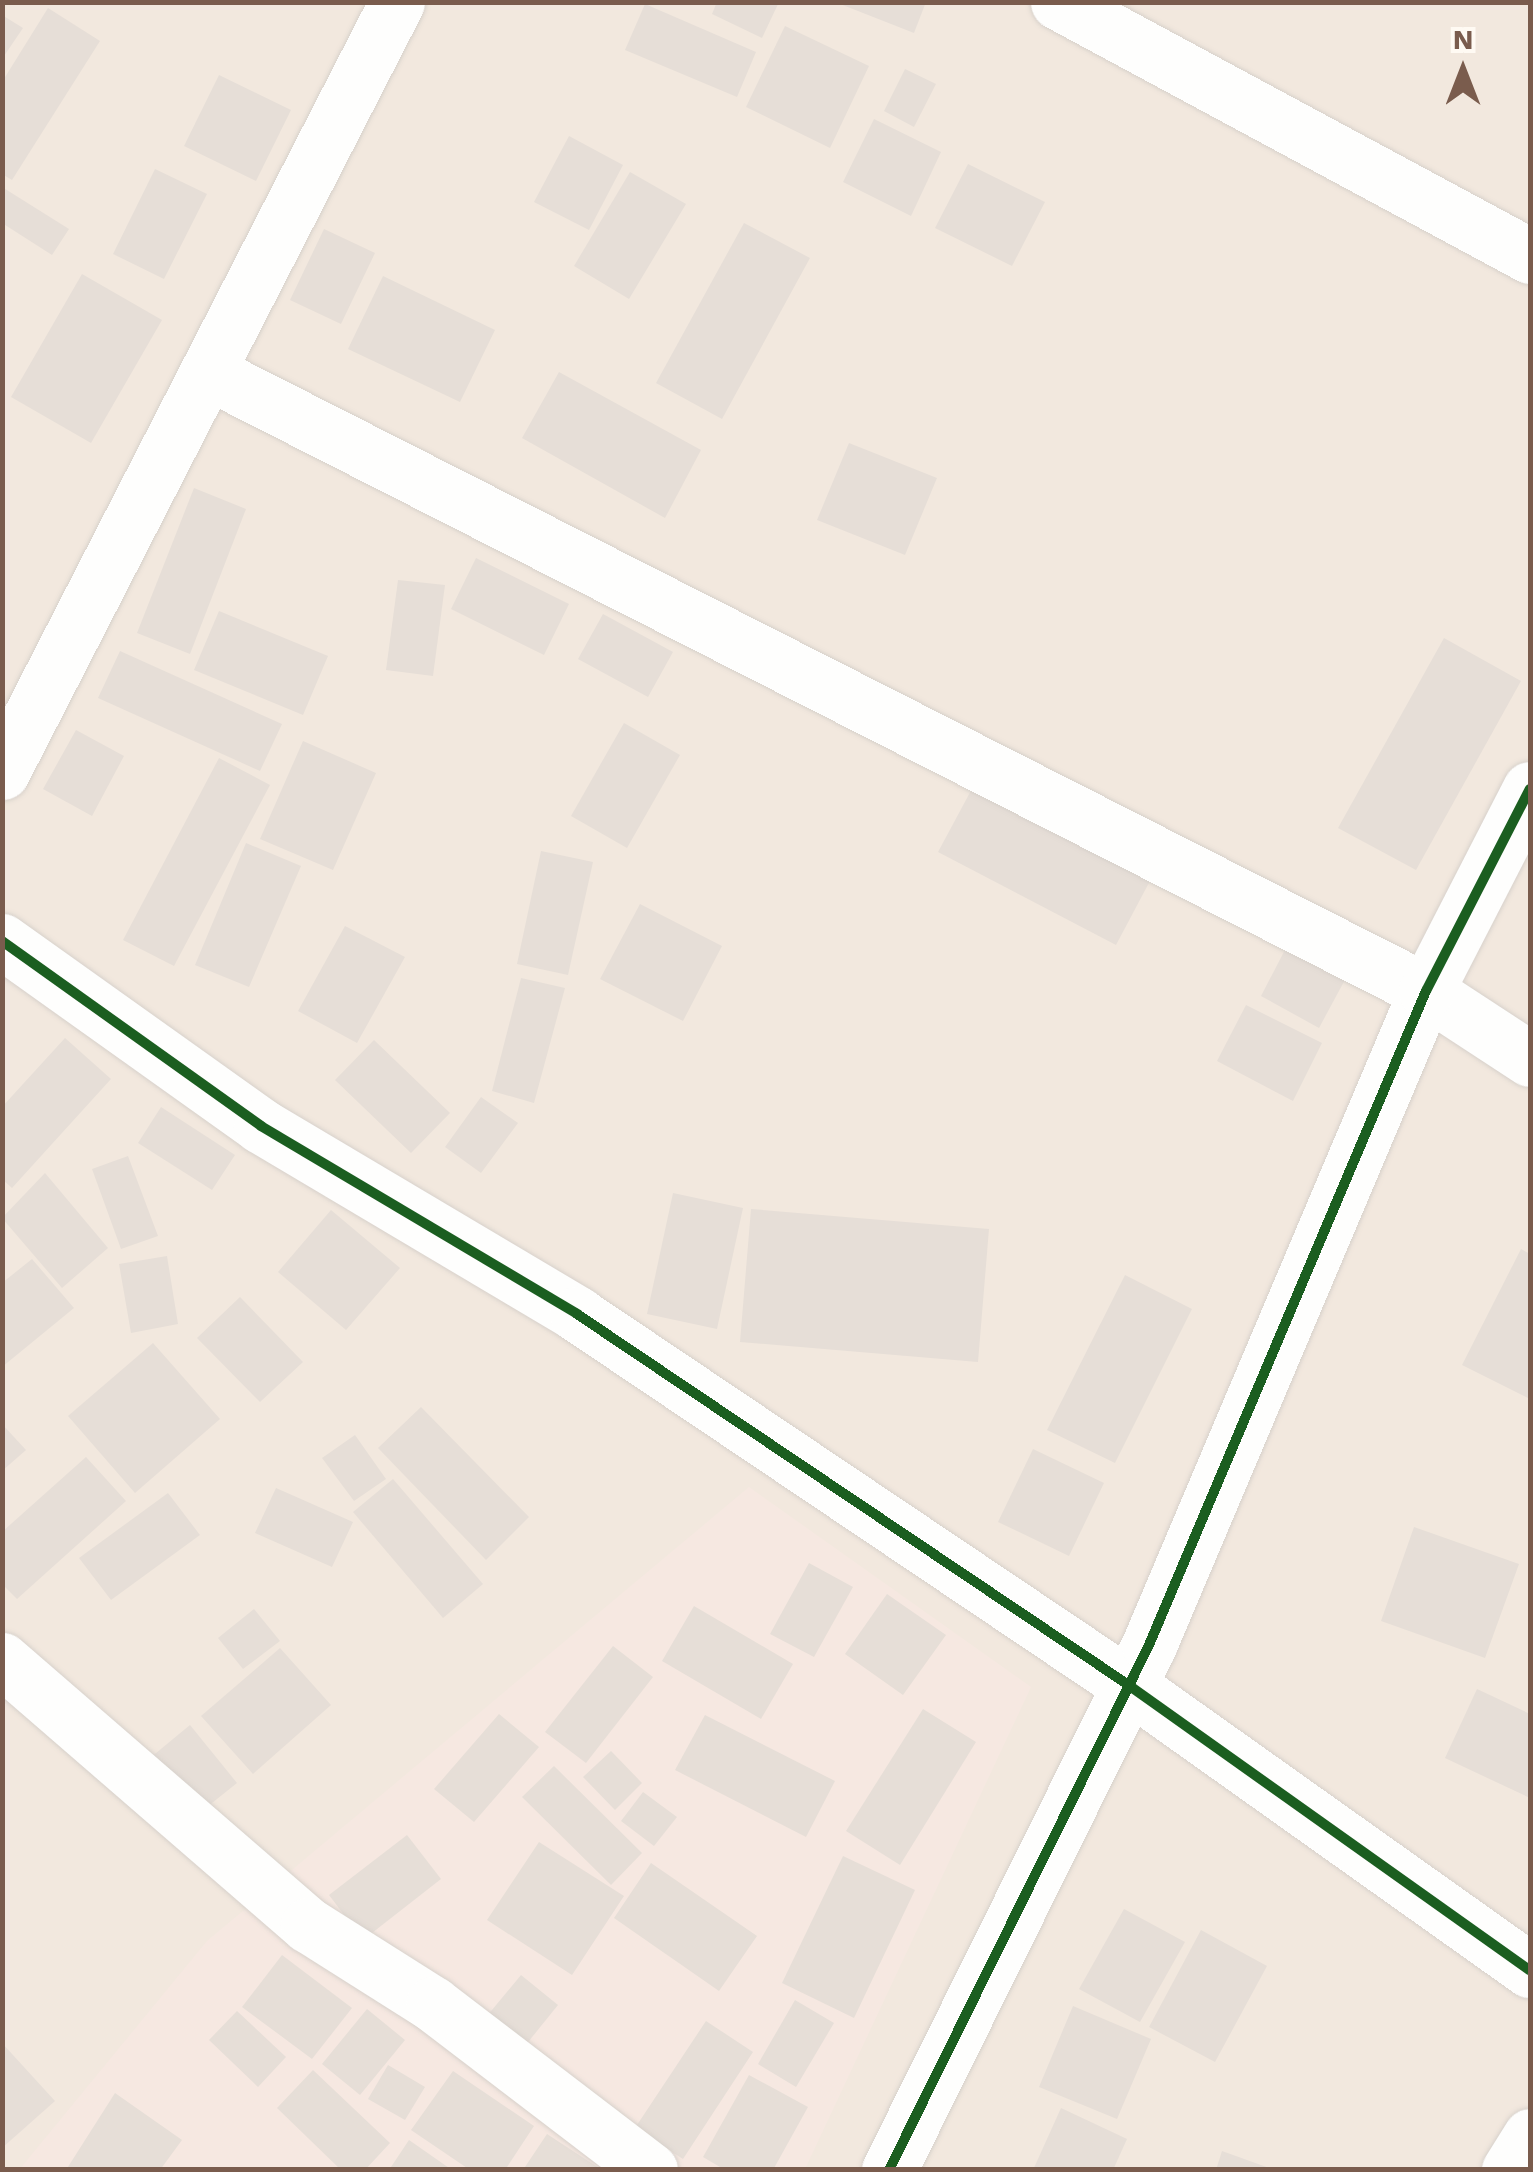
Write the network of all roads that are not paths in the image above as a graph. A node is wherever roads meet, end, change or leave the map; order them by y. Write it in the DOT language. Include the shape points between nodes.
graph roads {
  1 [pos="397,2"];
  2 [pos="1058,2"];
  3 [pos="1530,256"];
  4 [pos="208,372"];
  5 [pos="2,772"];
  6 [pos="1530,789"];
  7 [pos="2,941"];
  8 [pos="1426,991"];
  9 [pos="1530,1058"];
  10 [pos="2,1660"];
  11 [pos="1530,1970"];
  12 [pos="1530,2136"];
  13 [pos="650,2170"];
  14 [pos="889,2170"];
  15 [pos="1509,2170"];
  1 -- 4 [label="street"];
  2 -- 3 [label="street"];
  4 -- 5 [label="street"];
  4 -- 8 [label="street"];
  6 -- 8 [label="street"];
  7 -- 11 [label="street" via="261,1126 577,1314 1095,1662"];
  8 -- 9 [label="street"];
  8 -- 14 [label="street" via="1149,1645"];
  10 -- 13 [label="street" via="308,1925 433,2004"];
  12 -- 15 [label="street"];
}
